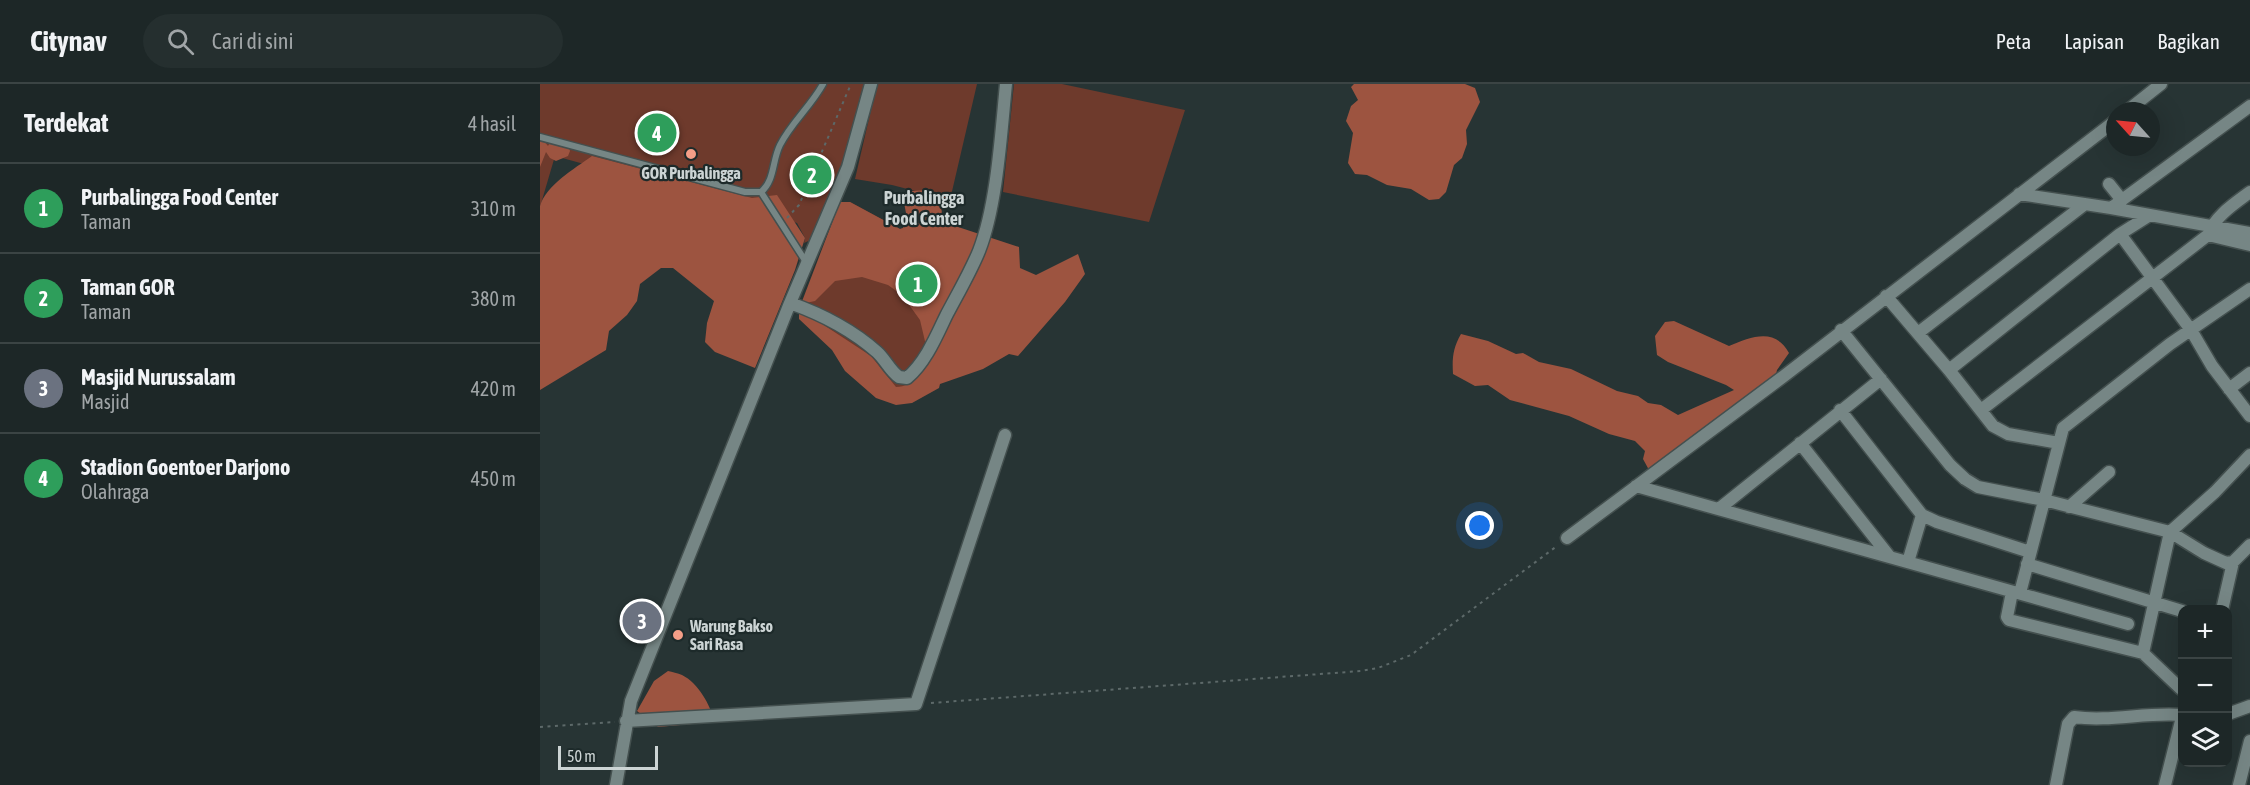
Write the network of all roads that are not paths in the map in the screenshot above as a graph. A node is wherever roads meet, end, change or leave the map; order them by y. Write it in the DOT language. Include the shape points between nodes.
graph roads {
  1 [pos="824,84"];
  2 [pos="870,84"];
  3 [pos="1006,84"];
  4 [pos="2161,84"];
  5 [pos="2138,102"];
  6 [pos="2250,106"];
  7 [pos="2106,128"];
  8 [pos="540,136"];
  9 [pos="2109,184"];
  10 [pos="761,192"];
  11 [pos="2250,192"];
  12 [pos="2019,194"];
  13 [pos="2121,199"];
  14 [pos="2085,204"];
  15 [pos="2111,208"];
  16 [pos="2146,218"];
  17 [pos="2210,231"];
  18 [pos="2250,233"];
  19 [pos="2120,234"];
  20 [pos="2250,245"];
  21 [pos="807,263"];
  22 [pos="2151,278"];
  23 [pos="2250,288"];
  24 [pos="1886,296"];
  25 [pos="790,303"];
  26 [pos="1841,330"];
  27 [pos="2191,330"];
  28 [pos="1918,333"];
  29 [pos="1949,370"];
  30 [pos="2250,373"];
  31 [pos="1881,379"];
  32 [pos="2229,389"];
  33 [pos="1840,410"];
  34 [pos="1981,410"];
  35 [pos="2250,416"];
  36 [pos="1005,435"];
  37 [pos="2059,442"];
  38 [pos="1800,443"];
  39 [pos="2250,455"];
  40 [pos="2109,472"];
  41 [pos="1636,486"];
  42 [pos="2044,500"];
  43 [pos="2069,507"];
  44 [pos="1720,508"];
  45 [pos="1922,514"];
  46 [pos="2170,532"];
  47 [pos="1567,538"];
  48 [pos="2250,545"];
  49 [pos="2030,552"];
  50 [pos="1889,556"];
  51 [pos="1908,562"];
  52 [pos="2233,562"];
  53 [pos="2027,564"];
  54 [pos="2016,592"];
  55 [pos="2154,602"];
  56 [pos="2223,605"];
  57 [pos="2178,610"];
  58 [pos="2128,624"];
  59 [pos="2143,653"];
  60 [pos="2178,686"];
  61 [pos="2250,706"];
  62 [pos="2231,713"];
  63 [pos="2178,716"];
  64 [pos="626,721"];
  65 [pos="2178,732"];
  66 [pos="2250,741"];
  67 [pos="616,785"];
  68 [pos="2056,785"];
  69 [pos="2165,785"];
  70 [pos="2239,785"];
  1 -- 10 [label="lane" via="781,142 770,179"];
  2 -- 21 [label="street" via="848,167"];
  3 -- 25 [label="street" via="991,206 979,250 929,349 912,374 898,377 880,354 841,326"];
  4 -- 5 [label="street"];
  6 -- 13 [label="street"];
  7 -- 12 [label="street"];
  8 -- 10 [label="lane" via="745,192"];
  9 -- 13 [label="street"];
  10 -- 21 [label="lane"];
  11 -- 17 [label="street"];
  12 -- 14 [label="street"];
  12 -- 24 [label="street"];
  13 -- 15 [label="street"];
  14 -- 15 [label="street"];
  14 -- 28 [label="street"];
  15 -- 16 [label="street"];
  16 -- 17 [label="street"];
  16 -- 19 [label="street"];
  17 -- 18 [label="street"];
  17 -- 20 [label="street"];
  17 -- 22 [label="street"];
  19 -- 22 [label="street"];
  19 -- 29 [label="street"];
  21 -- 25 [label="street"];
  22 -- 27 [label="street"];
  22 -- 34 [label="street"];
  23 -- 27 [label="street"];
  24 -- 26 [label="street"];
  24 -- 28 [label="street"];
  25 -- 64 [label="street"];
  26 -- 31 [label="street"];
  26 -- 41 [label="street"];
  27 -- 32 [label="street"];
  27 -- 37 [label="street" via="2063,428"];
  28 -- 29 [label="street"];
  29 -- 34 [label="street"];
  30 -- 32 [label="street"];
  31 -- 33 [label="street"];
  31 -- 42 [label="street" via="1965,479 1978,487"];
  32 -- 35 [label="street"];
  33 -- 38 [label="street"];
  33 -- 45 [label="street"];
  34 -- 37 [label="street" via="1994,426 2008,434"];
  36 -- 64 [label="street" via="916,704"];
  37 -- 42 [label="street"];
  38 -- 44 [label="street"];
  38 -- 50 [label="street"];
  39 -- 46 [label="street"];
  40 -- 43 [label="street"];
  41 -- 44 [label="street"];
  41 -- 47 [label="street"];
  42 -- 43 [label="street"];
  42 -- 49 [label="street"];
  43 -- 46 [label="street"];
  44 -- 50 [label="street"];
  45 -- 49 [label="street"];
  45 -- 51 [label="street"];
  46 -- 52 [label="street" via="2204,553 2226,563"];
  46 -- 55 [label="street"];
  48 -- 52 [label="street"];
  49 -- 53 [label="street"];
  50 -- 51 [label="street"];
  51 -- 54 [label="street"];
  52 -- 56 [label="street"];
  53 -- 54 [label="street"];
  53 -- 55 [label="street"];
  54 -- 58 [label="street"];
  54 -- 59 [label="street" via="2009,620"];
  55 -- 57 [label="street"];
  55 -- 59 [label="street"];
  59 -- 60 [label="street"];
  61 -- 62 [label="street"];
  63 -- 68 [label="street" via="2074,717 2068,724"];
  64 -- 67 [label="street"];
  65 -- 69 [label="street"];
  66 -- 70 [label="street"];
}
